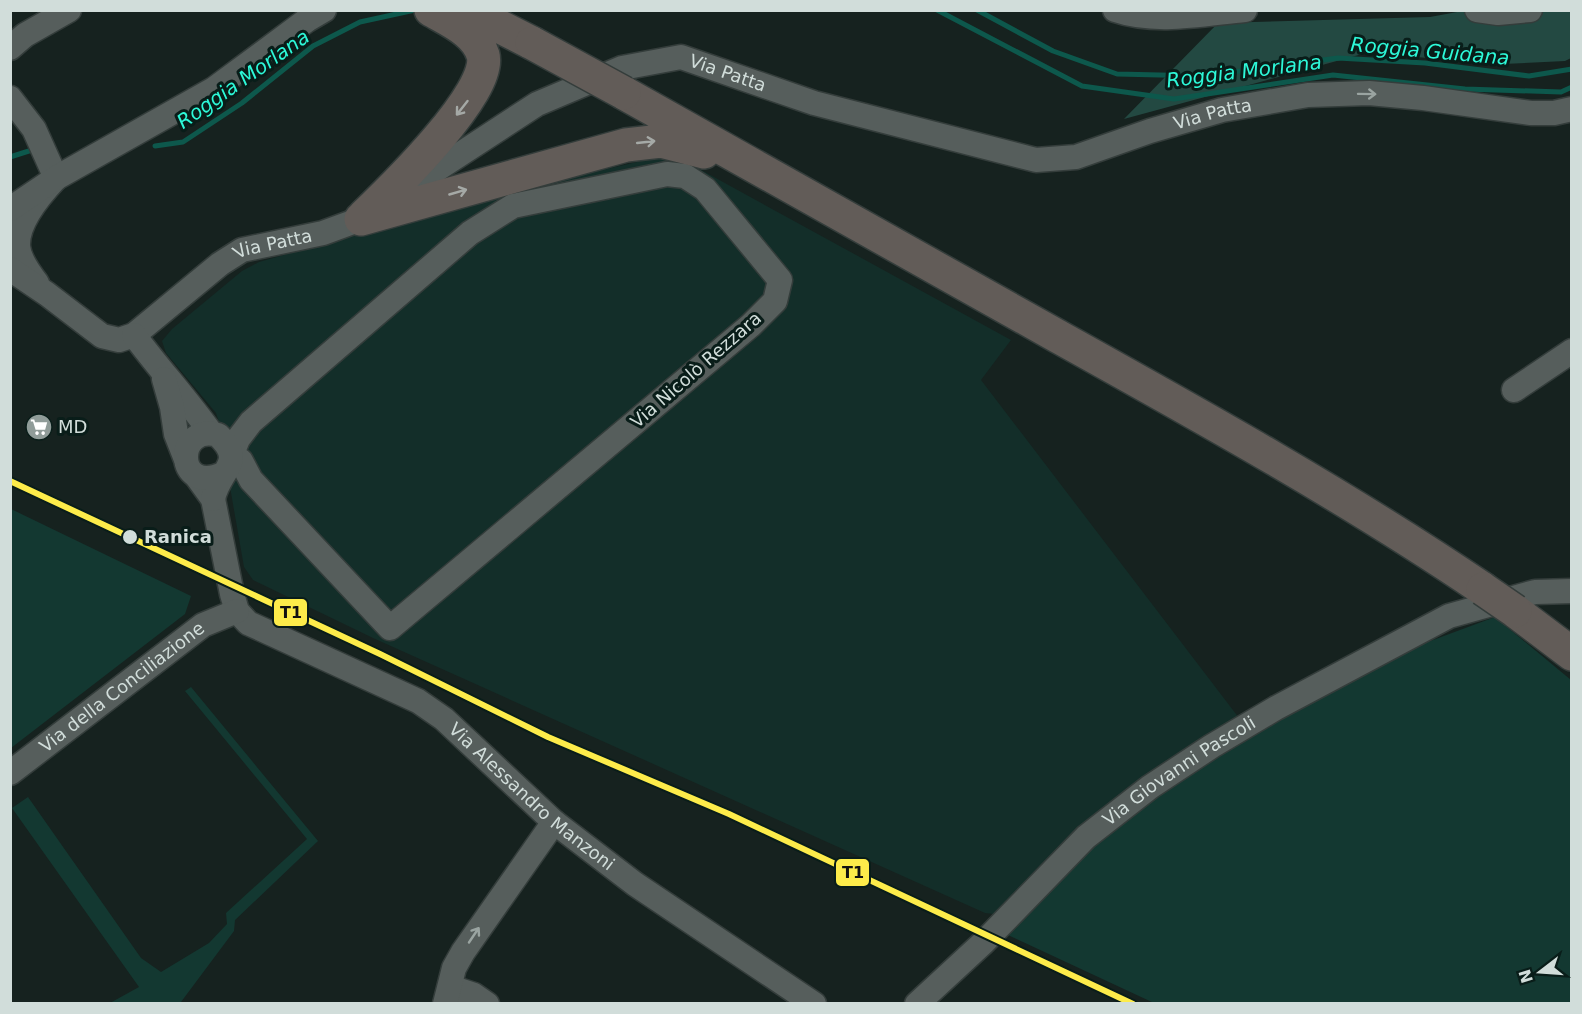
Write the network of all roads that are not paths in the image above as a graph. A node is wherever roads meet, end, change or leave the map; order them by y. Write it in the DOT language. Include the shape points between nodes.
graph roads {
  1 [pos="69,10"];
  2 [pos="324,10"];
  3 [pos="431,10"];
  4 [pos="467,10"];
  5 [pos="476,10"];
  6 [pos="1115,10"];
  7 [pos="1245,10"];
  8 [pos="1477,10"];
  9 [pos="1530,10"];
  10 [pos="532,43"];
  11 [pos="10,48"];
  12 [pos="10,98"];
  13 [pos="1572,109"];
  14 [pos="56,178"];
  15 [pos="779,180"];
  16 [pos="10,209"];
  17 [pos="361,219"];
  18 [pos="13,253"];
  19 [pos="134,335"];
  20 [pos="1572,351"];
  21 [pos="161,371"];
  22 [pos="1514,390"];
  23 [pos="222,453"];
  24 [pos="191,467"];
  25 [pos="213,499"];
  26 [pos="1572,591"];
  27 [pos="1495,601"];
  28 [pos="237,611"];
  29 [pos="1572,654"];
  30 [pos="10,773"];
  31 [pos="554,822"];
  32 [pos="447,995"];
  33 [pos="487,1004"];
  34 [pos="814,1004"];
  35 [pos="917,1004"];
  1 -- 11 [label="street"];
  2 -- 14 [label="street" via="214,89"];
  3 -- 17 [label="highway, one-way" via="462,27 475,41 483,55 482,74 466,104"];
  4 -- 10 [label="highway"];
  5 -- 10 [label="highway"];
  6 -- 7 [label="street" via="1163,17"];
  8 -- 9 [label="street"];
  10 -- 15 [label="highway, bridge"];
  12 -- 14 [label="street" via="34,129"];
  17 -- 13 [label="street, Via Patta, one-way" via="537,104 622,68 681,57 814,103 1036,160 1076,157 1222,110 1308,95 1369,93 1538,113"];
  14 -- 16 [label="street"];
  14 -- 18 [label="street" via="31,208"];
  17 -- 15 [label="highway, one-way" via="627,144 661,141 699,150"];
  15 -- 27 [label="highway" via="1330,490 1403,535"];
  17 -- 19 [label="street, Via Patta" via="323,233 242,250"];
  18 -- 19 [label="street" via="47,294 102,336 119,340"];
  19 -- 21 [label="street"];
  20 -- 22 [label="street"];
  21 -- 23 [label="street" via="197,413"];
  21 -- 24 [label="street" via="176,434"];
  23 -- 23 [label="street, Via Nicolò Rezzara" via="234,431 251,422 470,233 513,206 668,174 685,176 705,189 780,280 775,301 751,325 390,628 252,480 241,461"];
  23 -- 24 [label="street" via="207,479"];
  23 -- 24 [label="street" via="201,434 187,448"];
  23 -- 25 [label="street"];
  24 -- 25 [label="street"];
  25 -- 28 [label="street"];
  26 -- 27 [label="street, Via Giovanni Pascoli" via="1535,592"];
  27 -- 29 [label="highway"];
  27 -- 35 [label="street, Via Giovanni Pascoli" via="1449,616 1276,708 1150,787 1086,837"];
  28 -- 30 [label="street, Via della Conciliazione" via="203,625"];
  28 -- 31 [label="street, Via Alessandro Manzoni" via="248,623 418,701 444,719"];
  32 -- 31 [label="street, one-way" via="463,952"];
  31 -- 34 [label="street, Via Alessandro Manzoni" via="635,884"];
  32 -- 33 [label="street" via="474,995"];
}
